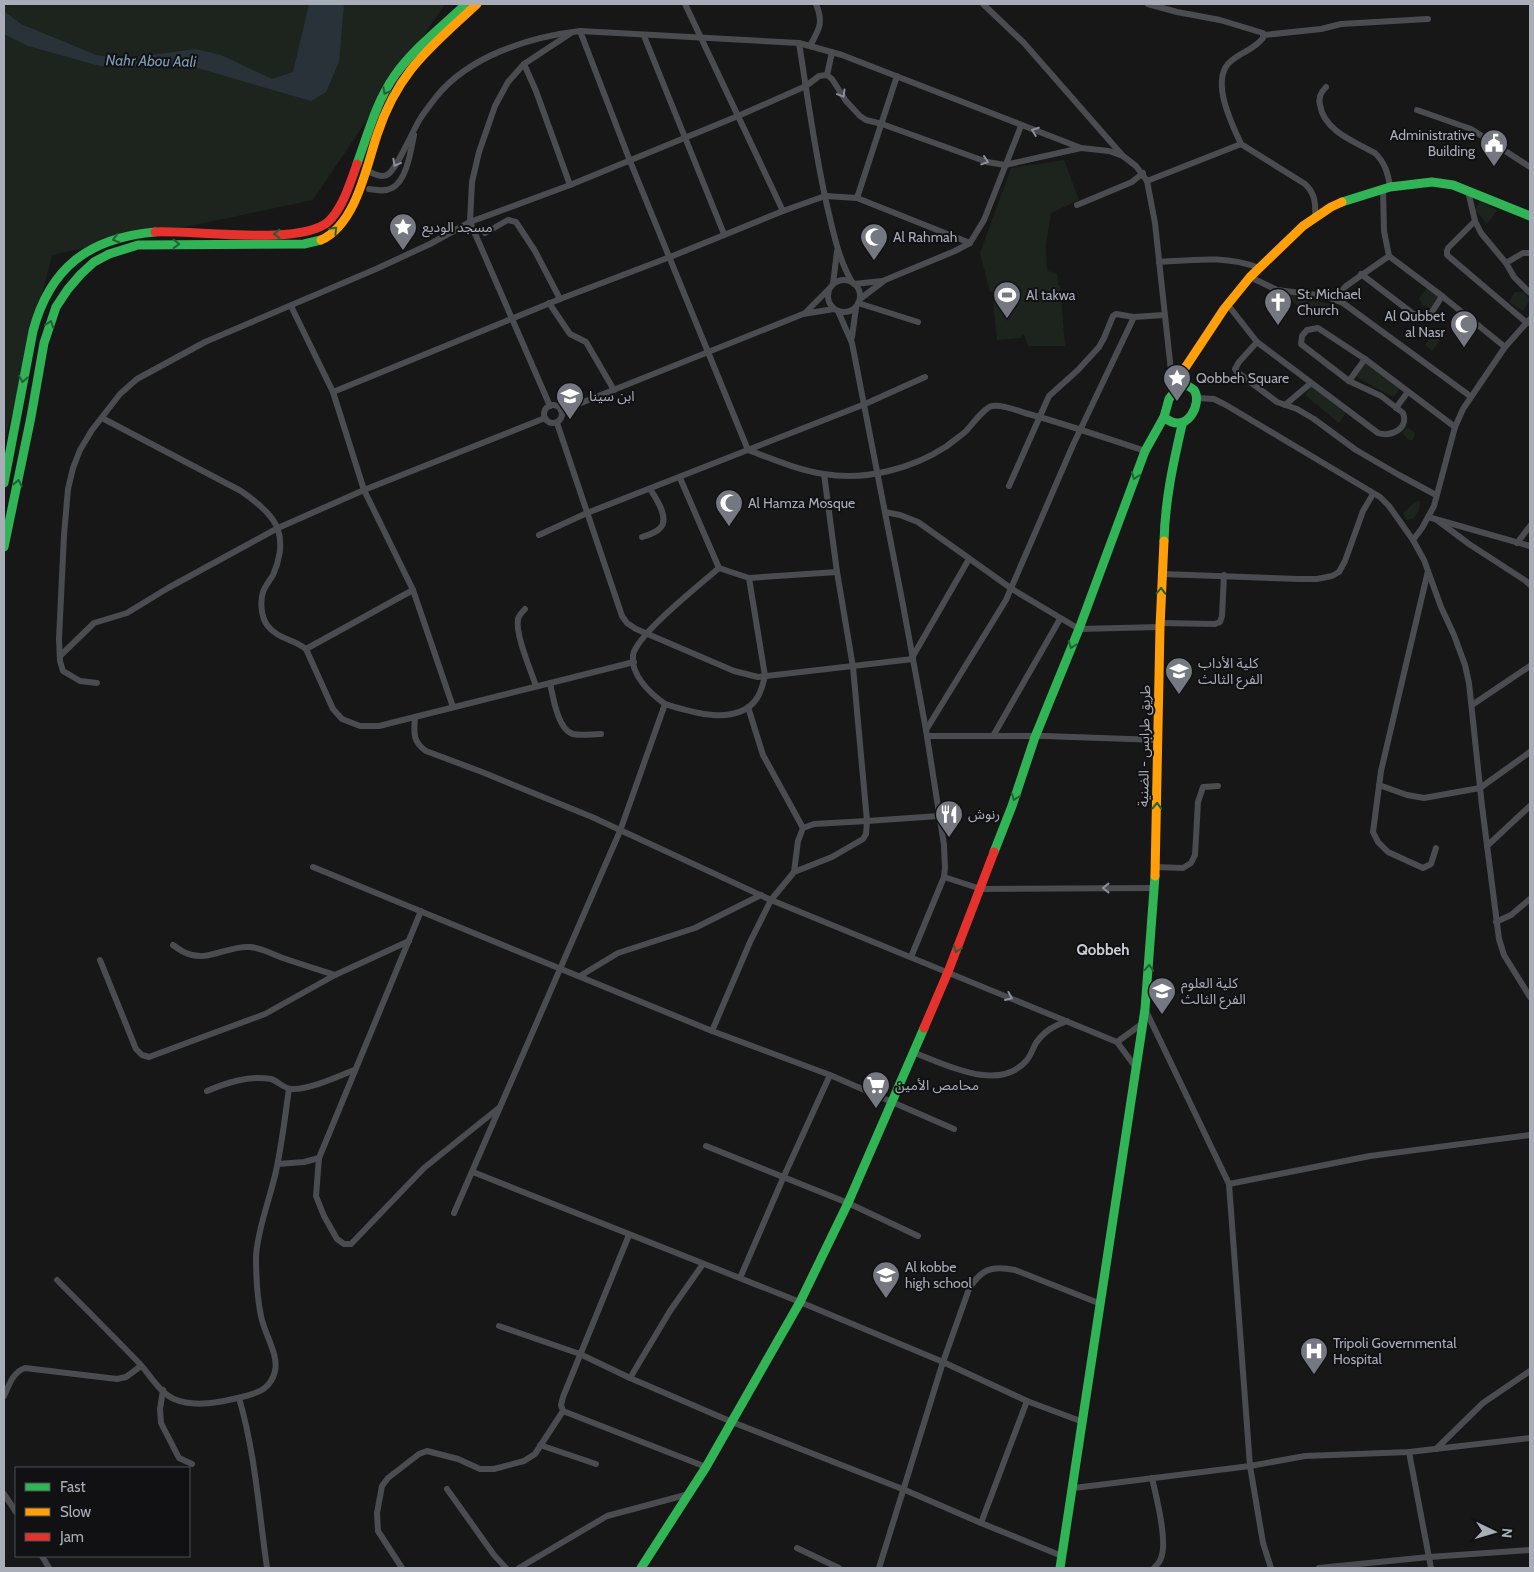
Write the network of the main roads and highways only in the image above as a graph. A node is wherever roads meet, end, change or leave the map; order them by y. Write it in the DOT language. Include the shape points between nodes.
graph roads {
  1 [pos="466,4"];
  2 [pos="478,4"];
  3 [pos="1530,216"];
  4 [pos="26,361"];
  5 [pos="40,363"];
  6 [pos="1180,386"];
  7 [pos="1164,417"];
  8 [pos="1182,425"];
  9 [pos="4,483"];
  10 [pos="4,501"];
  11 [pos="14,503"];
  12 [pos="4,547"];
  13 [pos="641,1568"];
  14 [pos="1060,1568"];
  1 -- 4 [label="main road, one-way" via="407,58 388,86 375,113 353,183 326,223 313,231 277,234 142,233 105,242 83,253 52,285 42,302"];
  5 -- 2 [label="main road, one-way" via="56,307 68,288 94,262 109,254 149,244 304,244 316,242 337,229 348,214 382,119 408,71 424,52"];
  3 -- 6 [label="main road" via="1453,185 1432,182 1387,188 1331,207 1303,226 1250,277 1183,370"];
  4 -- 5 [label="main road"];
  4 -- 9 [label="main road, one-way"];
  11 -- 5 [label="main road, one-way"];
  6 -- 7 [label="main road" via="1169,399"];
  6 -- 8 [label="main road" via="1193,388 1198,398"];
  7 -- 8 [label="main road" via="1169,423"];
  7 -- 13 [label="main road, one-way" via="1145,451 948,972 848,1203 800,1302 732,1422"];
  14 -- 8 [label="main road, طريق طرابس - الضنية, one-way" via="1145,1009 1155,888 1165,510"];
  10 -- 11 [label="main road"];
  11 -- 12 [label="main road"];
}
